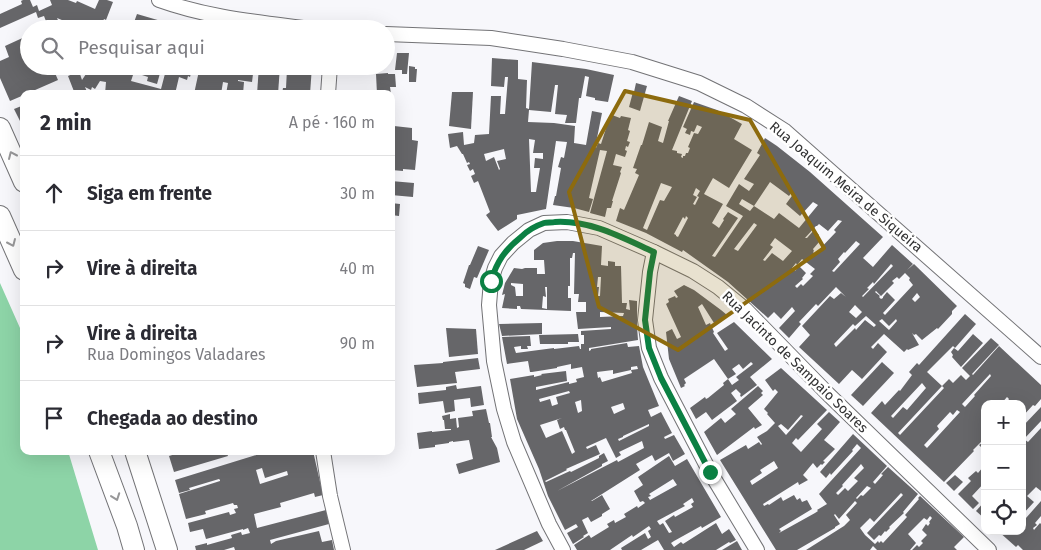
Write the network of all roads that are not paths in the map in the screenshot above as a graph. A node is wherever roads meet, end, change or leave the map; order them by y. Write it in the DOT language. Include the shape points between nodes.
graph roads {
  1 [pos="159,0"];
  2 [pos="240,20"];
  3 [pos="395,34"];
  4 [pos="329,75"];
  5 [pos="328,90"];
  6 [pos="0,128"];
  7 [pos="20,173"];
  8 [pos="0,216"];
  9 [pos="654,252"];
  10 [pos="20,261"];
  11 [pos="1041,357"];
  12 [pos="100,455"];
  13 [pos="136,455"];
  14 [pos="324,455"];
  15 [pos="134,550"];
  16 [pos="167,550"];
  17 [pos="343,550"];
  18 [pos="563,550"];
  19 [pos="757,550"];
  20 [pos="988,550"];
  1 -- 2 [label="street" via="184,9"];
  3 -- 11 [label="street, Rua Joaquim Meira de Siqueira" via="492,38 632,62 699,83 746,106 785,131"];
  4 -- 5 [label="street"];
  7 -- 6 [label="main road, one-way"];
  8 -- 10 [label="main road, one-way"];
  9 -- 18 [label="street, Rua Jacinto de Sampaio Soares" via="599,228 567,222 544,223 528,230 501,256 491,281 489,305 504,410 514,442"];
  9 -- 19 [label="street" via="645,320 649,348 710,472"];
  9 -- 20 [label="street, Rua Jacinto de Sampaio Soares" via="693,271 746,310"];
  12 -- 15 [label="main road, one-way"];
  13 -- 16 [label="main road"];
  14 -- 17 [label="street"];
}
